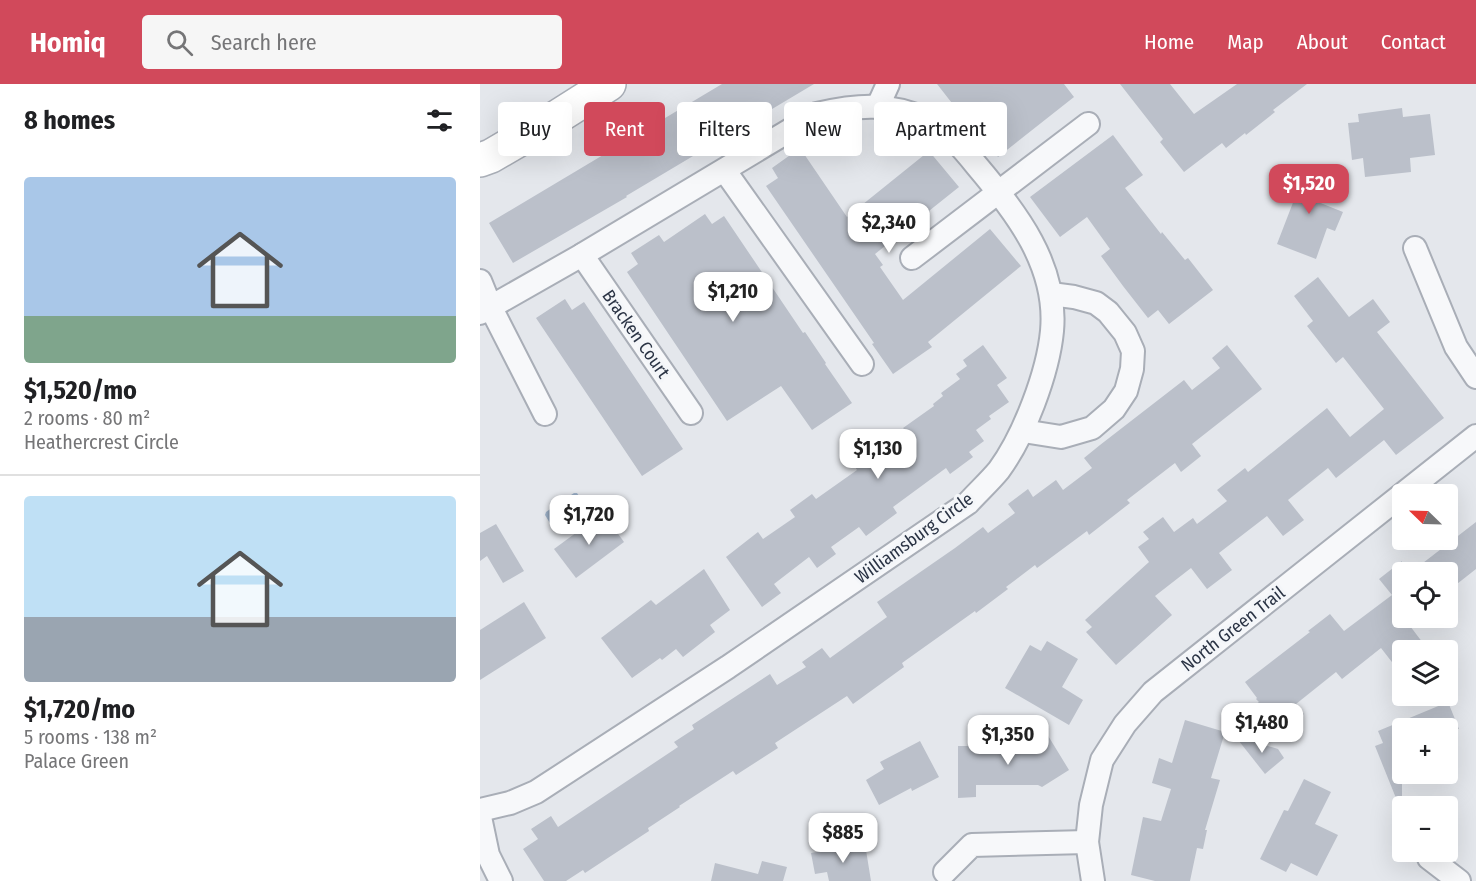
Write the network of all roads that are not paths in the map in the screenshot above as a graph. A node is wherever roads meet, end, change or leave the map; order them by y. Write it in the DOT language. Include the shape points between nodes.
graph roads {
  1 [pos="609,84"];
  2 [pos="888,84"];
  3 [pos="880,102"];
  4 [pos="874,106"];
  5 [pos="1088,124"];
  6 [pos="969,156"];
  7 [pos="480,160"];
  8 [pos="725,171"];
  9 [pos="999,192"];
  10 [pos="1415,248"];
  11 [pos="582,255"];
  12 [pos="912,258"];
  13 [pos="480,281"];
  14 [pos="1051,294"];
  15 [pos="485,311"];
  16 [pos="862,364"];
  17 [pos="1476,377"];
  18 [pos="691,413"];
  19 [pos="545,414"];
  20 [pos="1023,431"];
  21 [pos="1476,436"];
  22 [pos="480,810"];
  23 [pos="480,817"];
  24 [pos="1087,842"];
  25 [pos="1434,862"];
  26 [pos="945,872"];
  27 [pos="501,881"];
  28 [pos="1093,881"];
  29 [pos="1459,881"];
  1 -- 7 [label="main road"];
  2 -- 3 [label="street"];
  4 -- 8 [label="street, Williamsburg Circle" via="817,114"];
  5 -- 9 [label="street"];
  6 -- 9 [label="street, Williamsburg Circle"];
  8 -- 11 [label="street, Williamsburg Circle"];
  8 -- 16 [label="street"];
  9 -- 12 [label="street"];
  9 -- 14 [label="street, Williamsburg Circle" via="1026,229 1042,261"];
  10 -- 17 [label="street" via="1456,347"];
  11 -- 15 [label="street, Williamsburg Circle"];
  11 -- 18 [label="street, Bracken Court"];
  13 -- 15 [label="street"];
  14 -- 20 [label="street, Williamsburg Circle" via="1052,330 1046,362"];
  14 -- 20 [label="street" via="1096,303 1108,312 1133,351 1132,369 1126,391 1114,409 1092,428 1061,437"];
  15 -- 19 [label="street"];
  20 -- 22 [label="street, Williamsburg Circle" via="999,469 968,503 728,668 536,792"];
  21 -- 24 [label="street, North Green Trail" via="1154,692 1125,724 1102,760"];
  23 -- 27 [label="street" via="488,855"];
  24 -- 26 [label="street" via="972,845"];
  24 -- 28 [label="street, North Green Trail"];
  25 -- 29 [label="street"];
}
